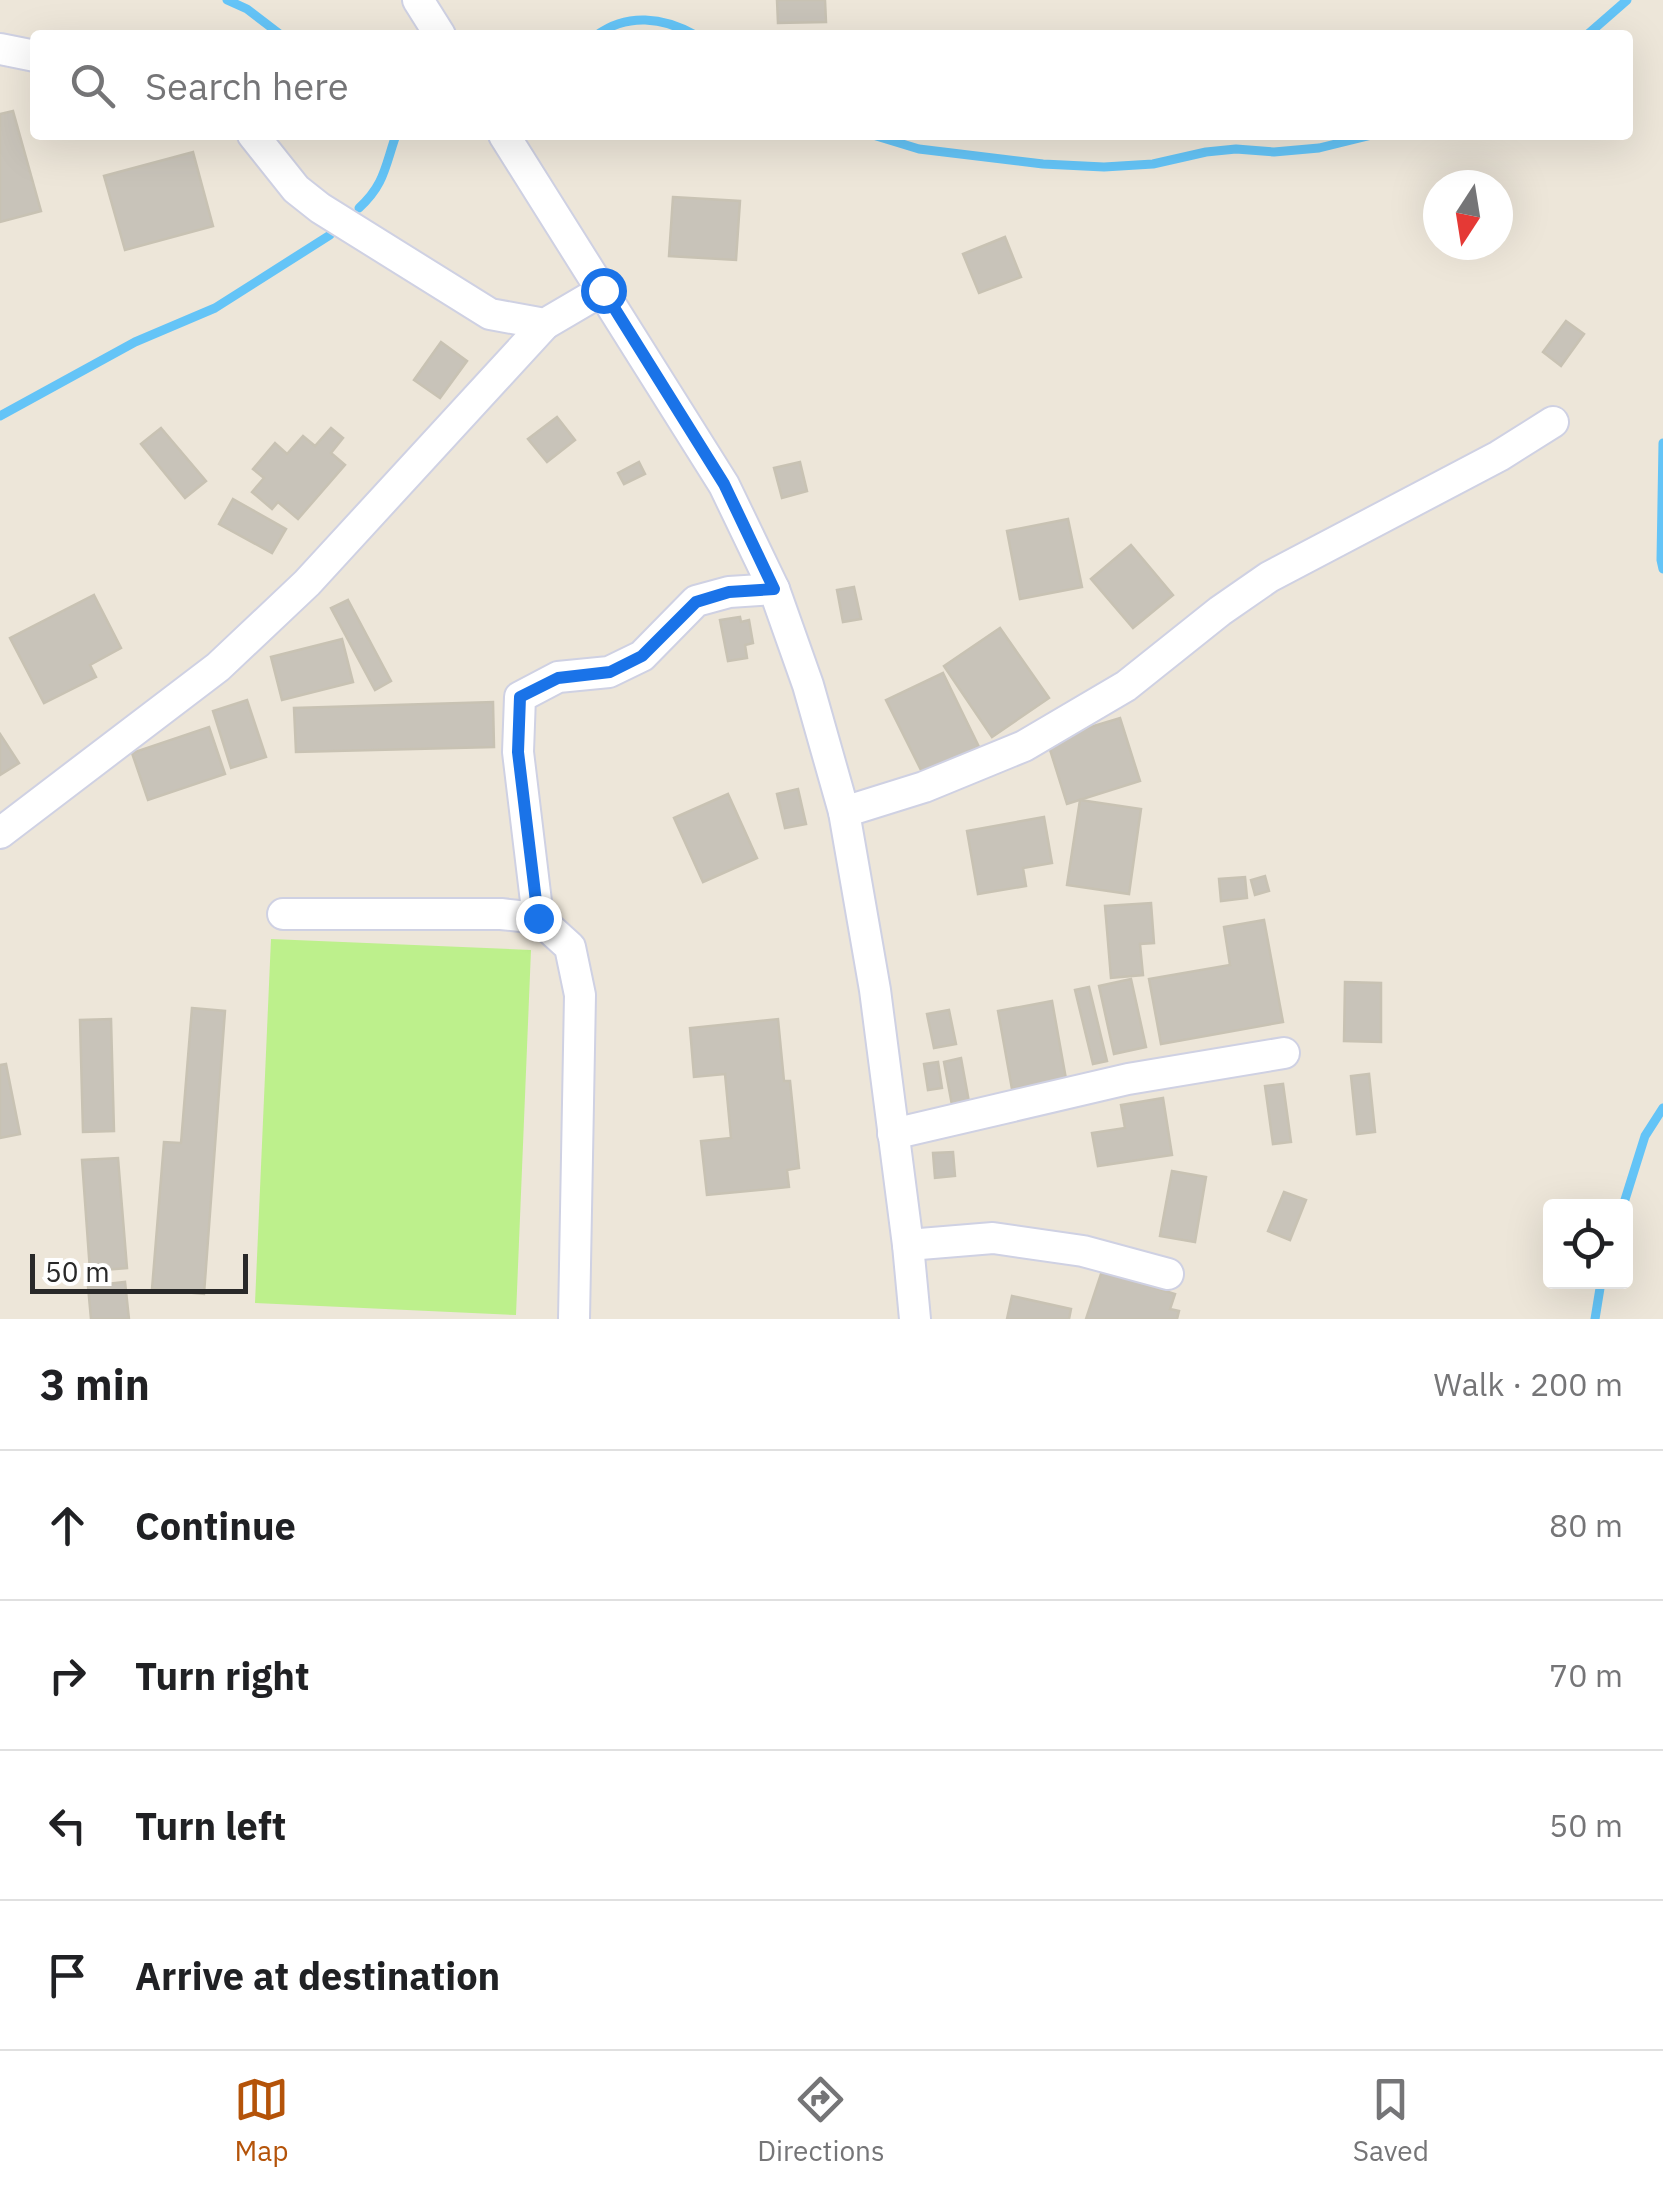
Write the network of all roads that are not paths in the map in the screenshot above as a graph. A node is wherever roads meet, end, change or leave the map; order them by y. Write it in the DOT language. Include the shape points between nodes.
graph roads {
  1 [pos="418,0"];
  2 [pos="437,30"];
  3 [pos="0,49"];
  4 [pos="30,55"];
  5 [pos="257,140"];
  6 [pos="507,140"];
  7 [pos="603,290"];
  8 [pos="544,324"];
  9 [pos="1553,422"];
  10 [pos="774,589"];
  11 [pos="844,812"];
  12 [pos="0,832"];
  13 [pos="283,914"];
  14 [pos="538,918"];
  15 [pos="1284,1052"];
  16 [pos="893,1134"];
  17 [pos="908,1245"];
  18 [pos="1168,1274"];
  19 [pos="574,1319"];
  20 [pos="915,1319"];
  1 -- 2 [label="street"];
  3 -- 4 [label="street"];
  5 -- 8 [label="street" via="320,208 490,314"];
  6 -- 7 [label="street"];
  7 -- 8 [label="street"];
  7 -- 10 [label="street" via="724,484"];
  8 -- 12 [label="street" via="306,583 218,668"];
  9 -- 11 [label="street" via="1269,577 1126,686 1024,746"];
  10 -- 11 [label="street"];
  10 -- 14 [label="street" via="696,602 642,656 610,672 558,678 520,697 518,752"];
  11 -- 16 [label="street"];
  13 -- 14 [label="street"];
  14 -- 19 [label="street" via="570,947 580,995"];
  15 -- 16 [label="street" via="1128,1079"];
  16 -- 17 [label="street"];
  17 -- 18 [label="street" via="993,1238"];
  17 -- 20 [label="street"];
}
